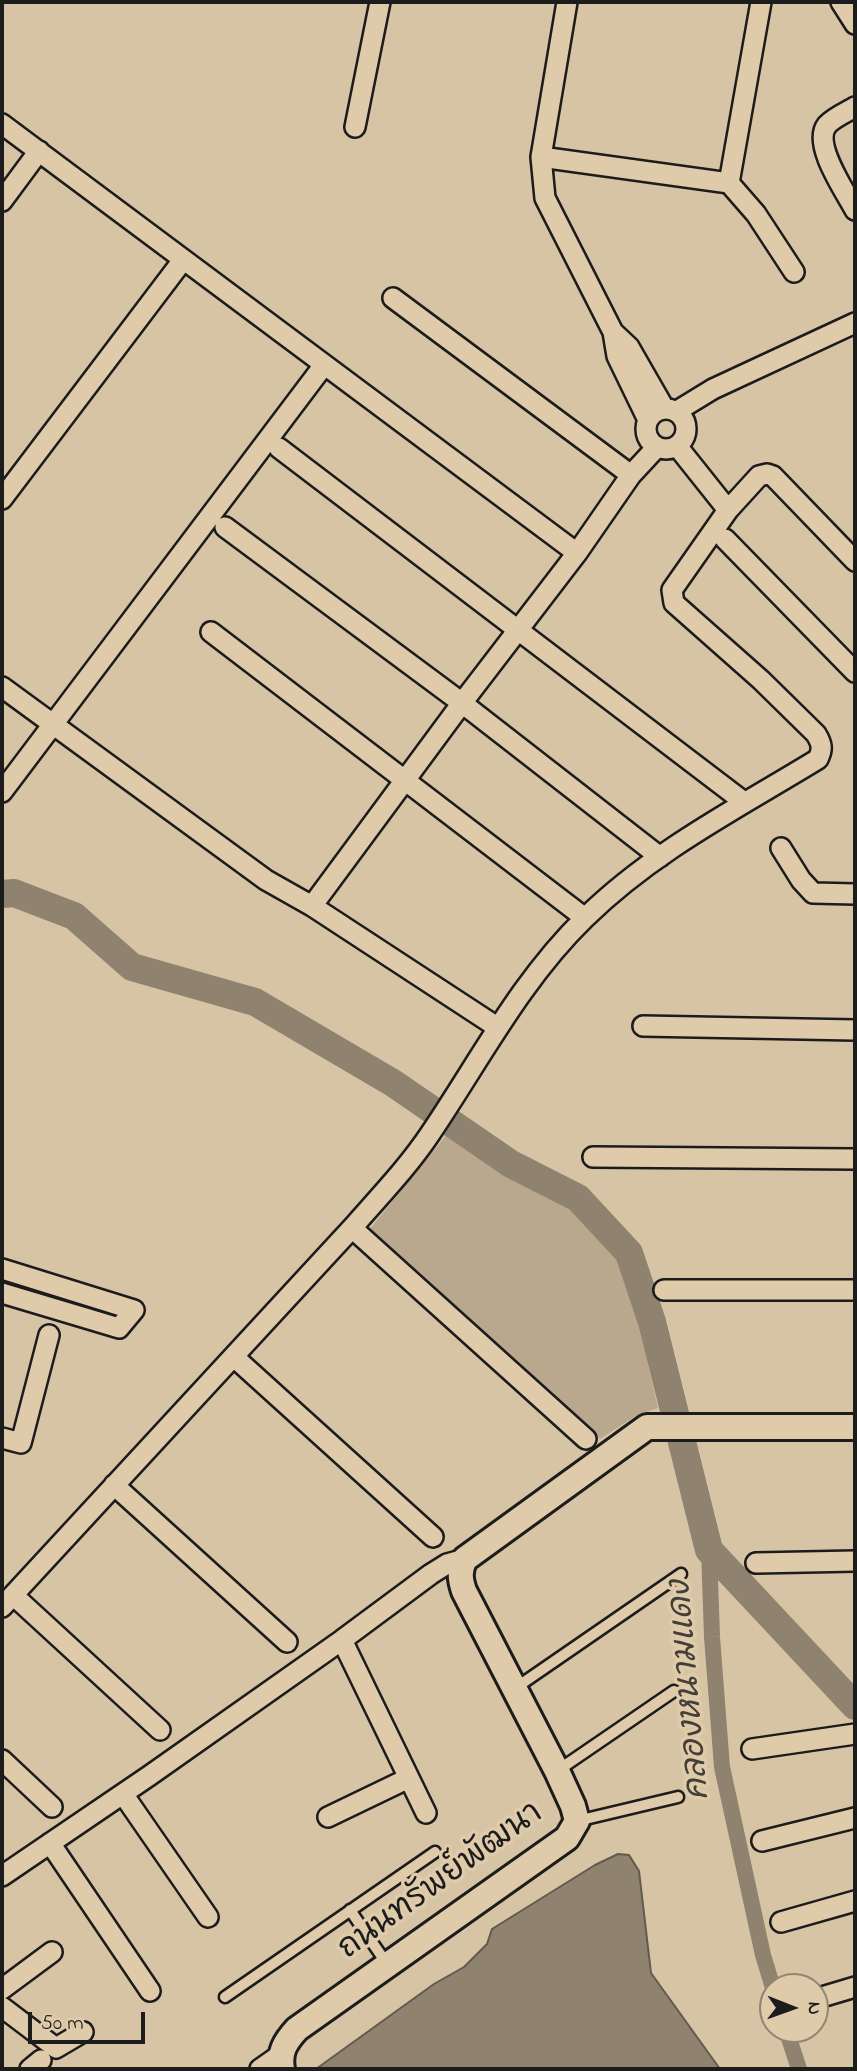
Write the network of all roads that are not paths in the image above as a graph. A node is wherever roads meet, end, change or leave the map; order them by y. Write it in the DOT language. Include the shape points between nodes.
graph roads {
  1 [pos="380,2"];
  2 [pos="568,2"];
  3 [pos="761,2"];
  4 [pos="841,2"];
  5 [pos="855,24"];
  6 [pos="855,107"];
  7 [pos="2,124"];
  8 [pos="355,127"];
  9 [pos="38,151"];
  10 [pos="541,157"];
  11 [pos="729,183"];
  12 [pos="2,201"];
  13 [pos="855,210"];
  14 [pos="183,260"];
  15 [pos="793,272"];
  16 [pos="393,299"];
  17 [pos="855,323"];
  18 [pos="613,332"];
  19 [pos="324,365"];
  20 [pos="671,410"];
  21 [pos="648,420"];
  22 [pos="677,446"];
  23 [pos="657,447"];
  24 [pos="279,448"];
  25 [pos="631,475"];
  26 [pos="2,499"];
  27 [pos="728,510"];
  28 [pos="225,527"];
  29 [pos="724,539"];
  30 [pos="577,553"];
  31 [pos="855,561"];
  32 [pos="520,630"];
  33 [pos="211,632"];
  34 [pos="855,672"];
  35 [pos="2,687"];
  36 [pos="462,703"];
  37 [pos="53,724"];
  38 [pos="406,781"];
  39 [pos="2,792"];
  40 [pos="744,802"];
  41 [pos="781,848"];
  42 [pos="660,856"];
  43 [pos="855,894"];
  44 [pos="312,906"];
  45 [pos="585,918"];
  46 [pos="643,1026"];
  47 [pos="497,1027"];
  48 [pos="855,1030"];
  49 [pos="593,1157"];
  50 [pos="855,1159"];
  51 [pos="352,1228"];
  52 [pos="2,1269"];
  53 [pos="664,1290"];
  54 [pos="855,1290"];
  55 [pos="2,1293"];
  56 [pos="49,1335"];
  57 [pos="234,1357"];
  58 [pos="855,1427"];
  59 [pos="2,1438"];
  60 [pos="586,1439"];
  61 [pos="114,1485"];
  62 [pos="433,1537"];
  63 [pos="465,1559"];
  64 [pos="855,1561"];
  65 [pos="756,1563"];
  66 [pos="681,1574"];
  67 [pos="7,1601"];
  68 [pos="342,1640"];
  69 [pos="287,1642"];
  70 [pos="513,1689"];
  71 [pos="674,1691"];
  72 [pos="160,1730"];
  73 [pos="855,1734"];
  74 [pos="752,1749"];
  75 [pos="2,1760"];
  76 [pos="557,1771"];
  77 [pos="409,1779"];
  78 [pos="123,1794"];
  79 [pos="678,1797"];
  80 [pos="52,1807"];
  81 [pos="426,1813"];
  82 [pos="328,1817"];
  83 [pos="855,1818"];
  84 [pos="577,1821"];
  85 [pos="762,1841"];
  86 [pos="50,1843"];
  87 [pos="435,1852"];
  88 [pos="2,1876"];
  89 [pos="855,1901"];
  90 [pos="350,1910"];
  91 [pos="208,1917"];
  92 [pos="781,1922"];
  93 [pos="52,1952"];
  94 [pos="387,1964"];
  95 [pos="855,1987"];
  96 [pos="2,1989"];
  97 [pos="150,1991"];
  98 [pos="829,1995"];
  99 [pos="225,1997"];
  100 [pos="2,2007"];
  101 [pos="83,2032"];
  102 [pos="274,2065"];
  1 -- 8 [label="street"];
  2 -- 10 [label="street"];
  3 -- 11 [label="street"];
  4 -- 5 [label="street"];
  6 -- 13 [label="street" via="830,122 822,137 829,161"];
  7 -- 9 [label="street"];
  9 -- 12 [label="street"];
  9 -- 14 [label="street"];
  10 -- 11 [label="street"];
  10 -- 18 [label="street" via="545,198"];
  11 -- 15 [label="street" via="756,214"];
  14 -- 19 [label="street"];
  14 -- 26 [label="street"];
  16 -- 25 [label="street"];
  17 -- 20 [label="street"];
  18 -- 20 [label="street" via="629,347"];
  18 -- 21 [label="street" via="617,356"];
  19 -- 30 [label="street"];
  19 -- 37 [label="street"];
  20 -- 21 [label="street" via="654,412"];
  20 -- 22 [label="street" via="684,419 686,428"];
  21 -- 23 [label="street" via="649,440"];
  22 -- 23 [label="street"];
  22 -- 27 [label="street"];
  23 -- 25 [label="street"];
  24 -- 32 [label="street"];
  25 -- 30 [label="street"];
  27 -- 31 [label="street" via="760,476 773,476"];
  27 -- 40 [label="street" via="671,596 816,734 822,752 818,759"];
  28 -- 36 [label="street"];
  29 -- 34 [label="street"];
  30 -- 32 [label="street"];
  32 -- 36 [label="street"];
  32 -- 40 [label="street"];
  33 -- 38 [label="street"];
  35 -- 37 [label="street"];
  36 -- 38 [label="street"];
  36 -- 42 [label="street"];
  37 -- 39 [label="street"];
  37 -- 44 [label="street" via="266,880"];
  38 -- 44 [label="street"];
  38 -- 45 [label="street"];
  40 -- 42 [label="street"];
  41 -- 43 [label="street" via="813,893"];
  42 -- 45 [label="street"];
  44 -- 47 [label="street"];
  45 -- 47 [label="street"];
  46 -- 48 [label="street"];
  47 -- 51 [label="street" via="429,1136"];
  49 -- 50 [label="street"];
  51 -- 57 [label="street"];
  51 -- 60 [label="street"];
  52 -- 55 [label="street" via="134,1310 119,1328"];
  53 -- 54 [label="street"];
  56 -- 59 [label="street" via="21,1443"];
  57 -- 61 [label="street"];
  57 -- 62 [label="street"];
  58 -- 63 [label="street" via="654,1425 642,1429"];
  61 -- 67 [label="street"];
  61 -- 69 [label="street"];
  63 -- 68 [label="street" via="431,1574"];
  63 -- 70 [label="street, ถนนทรัพย์พัฒนา" via="460,1568 464,1591"];
  64 -- 65 [label="street"];
  66 -- 70 [label="lane"];
  67 -- 72 [label="street"];
  68 -- 77 [label="street"];
  68 -- 78 [label="street"];
  70 -- 76 [label="street, ถนนทรัพย์พัฒนา"];
  71 -- 76 [label="lane"];
  73 -- 74 [label="street"];
  75 -- 80 [label="street"];
  76 -- 84 [label="street, ถนนทรัพย์พัฒนา"];
  77 -- 81 [label="street"];
  77 -- 82 [label="street"];
  78 -- 86 [label="street"];
  78 -- 91 [label="street"];
  79 -- 84 [label="lane"];
  83 -- 85 [label="street"];
  84 -- 94 [label="street, ถนนทรัพย์พัฒนา" via="567,1838"];
  86 -- 88 [label="street"];
  86 -- 97 [label="street"];
  87 -- 90 [label="lane"];
  89 -- 92 [label="street"];
  90 -- 94 [label="lane"];
  90 -- 99 [label="lane"];
  93 -- 96 [label="street"];
  94 -- 102 [label="street, ถนนทรัพย์พัฒนา" via="297,2029"];
  95 -- 98 [label="street"];
  100 -- 101 [label="street" via="56,2048"];
}
